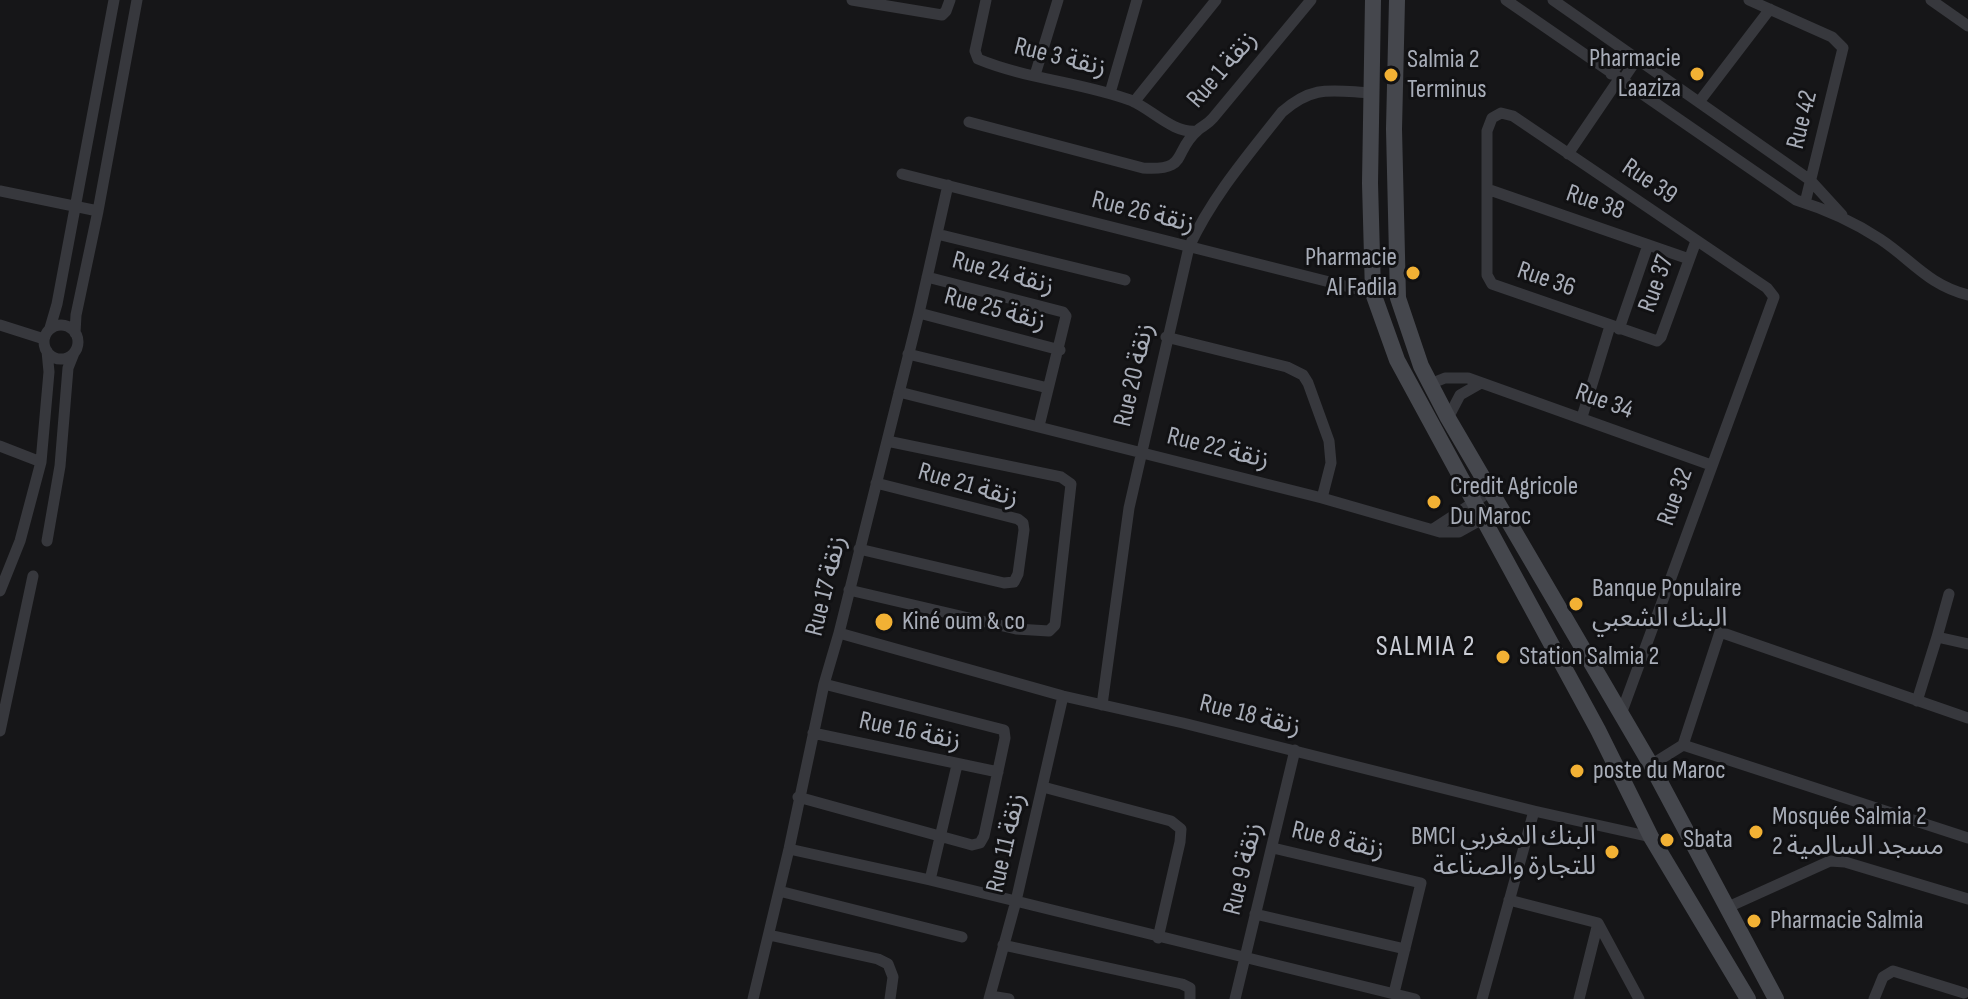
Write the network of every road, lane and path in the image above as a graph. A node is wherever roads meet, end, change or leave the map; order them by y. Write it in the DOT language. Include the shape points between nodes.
graph roads {
  1 [pos="114,0"];
  2 [pos="137,0"];
  3 [pos="852,0"];
  4 [pos="950,0"];
  5 [pos="986,0"];
  6 [pos="1058,0"];
  7 [pos="1137,0"];
  8 [pos="1216,0"];
  9 [pos="1311,0"];
  10 [pos="1373,0"];
  11 [pos="1397,0"];
  12 [pos="1506,0"];
  13 [pos="1553,0"];
  14 [pos="1749,0"];
  15 [pos="1931,0"];
  16 [pos="918,5"];
  17 [pos="1770,9"];
  18 [pos="1968,26"];
  19 [pos="1632,56"];
  20 [pos="1035,75"];
  21 [pos="1617,78"];
  22 [pos="1110,93"];
  23 [pos="1372,93"];
  24 [pos="1134,102"];
  25 [pos="1699,102"];
  26 [pos="1495,116"];
  27 [pos="969,122"];
  28 [pos="1197,131"];
  29 [pos="1568,154"];
  30 [pos="902,174"];
  31 [pos="1810,180"];
  32 [pos="948,185"];
  33 [pos="1487,189"];
  34 [pos="0,191"];
  35 [pos="1805,203"];
  36 [pos="76,207"];
  37 [pos="98,211"];
  38 [pos="1845,219"];
  39 [pos="937,234"];
  40 [pos="1696,241"];
  41 [pos="1648,245"];
  42 [pos="1189,247"];
  43 [pos="1689,259"];
  44 [pos="927,277"];
  45 [pos="1125,280"];
  46 [pos="1373,293"];
  47 [pos="1968,295"];
  48 [pos="1774,297"];
  49 [pos="919,313"];
  50 [pos="0,325"];
  51 [pos="1614,328"];
  52 [pos="75,333"];
  53 [pos="1166,337"];
  54 [pos="47,339"];
  55 [pos="1658,341"];
  56 [pos="1060,350"];
  57 [pos="74,353"];
  58 [pos="908,354"];
  59 [pos="1481,383"];
  60 [pos="1430,384"];
  61 [pos="1048,388"];
  62 [pos="899,392"];
  63 [pos="1582,417"];
  64 [pos="1448,418"];
  65 [pos="1039,426"];
  66 [pos="887,441"];
  67 [pos="0,446"];
  68 [pos="1140,452"];
  69 [pos="41,462"];
  70 [pos="1711,465"];
  71 [pos="876,483"];
  72 [pos="1491,491"];
  73 [pos="1322,498"];
  74 [pos="1473,503"];
  75 [pos="1502,508"];
  76 [pos="1481,519"];
  77 [pos="1433,529"];
  78 [pos="47,541"];
  79 [pos="859,549"];
  80 [pos="33,576"];
  81 [pos="849,590"];
  82 [pos="0,591"];
  83 [pos="1949,594"];
  84 [pos="839,633"];
  85 [pos="1937,637"];
  86 [pos="1968,644"];
  87 [pos="824,684"];
  88 [pos="1063,696"];
  89 [pos="1917,701"];
  90 [pos="1102,705"];
  91 [pos="1621,714"];
  92 [pos="1968,718"];
  93 [pos="0,731"];
  94 [pos="813,733"];
  95 [pos="1683,745"];
  96 [pos="1295,750"];
  97 [pos="957,765"];
  98 [pos="1651,765"];
  99 [pos="998,772"];
  100 [pos="1043,787"];
  101 [pos="798,797"];
  102 [pos="1534,811"];
  103 [pos="940,837"];
  104 [pos="1651,837"];
  105 [pos="1968,838"];
  106 [pos="1273,848"];
  107 [pos="789,849"];
  108 [pos="930,880"];
  109 [pos="779,891"];
  110 [pos="1968,899"];
  111 [pos="1509,900"];
  112 [pos="1016,901"];
  113 [pos="1726,908"];
  114 [pos="1255,914"];
  115 [pos="1598,923"];
  116 [pos="769,935"];
  117 [pos="962,937"];
  118 [pos="1158,938"];
  119 [pos="1003,945"];
  120 [pos="1405,949"];
  121 [pos="1245,958"];
  122 [pos="1964,992"];
  123 [pos="1190,993"];
  124 [pos="1394,993"];
  125 [pos="990,997"];
  126 [pos="753,999"];
  127 [pos="890,999"];
  128 [pos="1009,999"];
  129 [pos="1235,999"];
  130 [pos="1415,999"];
  131 [pos="1482,999"];
  132 [pos="1579,999"];
  133 [pos="1639,999"];
  134 [pos="1748,999"];
  135 [pos="1776,999"];
  136 [pos="1874,999"];
  1 -- 36 [label="street"];
  2 -- 37 [label="street"];
  3 -- 16 [label="street"];
  4 -- 16 [label="street" via="942,15"];
  5 -- 20 [label="street, Rue 3 زنقة" via="975,57"];
  6 -- 20 [label="street"];
  7 -- 22 [label="street"];
  8 -- 24 [label="street, Rue 3 زنقة"];
  9 -- 28 [label="street, Rue 1 زنقة"];
  10 -- 23 [label="main road"];
  11 -- 60 [label="main road" via="1398,298"];
  12 -- 21 [label="street"];
  13 -- 19 [label="street"];
  14 -- 17 [label="street"];
  15 -- 18 [label="street"];
  17 -- 25 [label="street"];
  17 -- 31 [label="street, Rue 42" via="1832,37 1843,48"];
  19 -- 21 [label="street"];
  19 -- 25 [label="street"];
  20 -- 22 [label="street, Rue 3 زنقة"];
  21 -- 29 [label="street"];
  21 -- 35 [label="street"];
  22 -- 24 [label="street, Rue 3 زنقة"];
  23 -- 42 [label="street, Rue 20 زنقة" via="1305,94 1282,112 1225,185"];
  23 -- 46 [label="main road"];
  24 -- 28 [label="street, Rue 3 زنقة" via="1179,130"];
  25 -- 31 [label="street"];
  26 -- 29 [label="street, Rue 39" via="1513,116"];
  26 -- 33 [label="street, Rue 36" via="1487,131"];
  27 -- 28 [label="street, Rue 1 زنقة" via="1159,169 1177,162"];
  29 -- 40 [label="street, Rue 39"];
  30 -- 32 [label="street, Rue 26 زنقة"];
  31 -- 35 [label="street, Rue 42"];
  31 -- 38 [label="street"];
  32 -- 39 [label="street, Rue 17 زنقة"];
  32 -- 42 [label="street, Rue 26 زنقة"];
  33 -- 41 [label="street, Rue 38"];
  33 -- 51 [label="street, Rue 36" via="1488,281"];
  34 -- 36 [label="street"];
  35 -- 38 [label="street"];
  36 -- 37 [label="street"];
  36 -- 54 [label="street"];
  37 -- 52 [label="street"];
  38 -- 47 [label="street" via="1935,282"];
  39 -- 44 [label="street, Rue 17 زنقة"];
  39 -- 45 [label="street"];
  40 -- 43 [label="street, Rue 37"];
  40 -- 48 [label="street, Rue 39"];
  41 -- 43 [label="street, Rue 38"];
  41 -- 51 [label="street"];
  42 -- 46 [label="street, Rue 26 زنقة"];
  42 -- 53 [label="street, Rue 20 زنقة"];
  43 -- 55 [label="street, Rue 37"];
  44 -- 49 [label="street, Rue 17 زنقة"];
  44 -- 56 [label="street, Rue 24 زنقة" via="1063,312"];
  46 -- 74 [label="main road" via="1397,360"];
  48 -- 70 [label="street, Rue 32"];
  49 -- 56 [label="street, Rue 25 زنقة"];
  49 -- 58 [label="street, Rue 17 زنقة"];
  50 -- 54 [label="street"];
  51 -- 55 [label="street, Rue 36"];
  51 -- 63 [label="street"];
  52 -- 54 [label="street" via="66,326"];
  52 -- 57 [label="street"];
  53 -- 68 [label="street, Rue 20 زنقة"];
  53 -- 73 [label="street" via="1303,375 1332,455"];
  54 -- 57 [label="street" via="57,358"];
  54 -- 69 [label="street"];
  56 -- 61 [label="street"];
  57 -- 78 [label="street"];
  58 -- 61 [label="street"];
  58 -- 62 [label="street, Rue 17 زنقة"];
  59 -- 60 [label="street, Rue 34" via="1453,377"];
  59 -- 63 [label="street, Rue 34"];
  59 -- 64 [label="street" via="1460,395"];
  60 -- 64 [label="main road"];
  61 -- 65 [label="street"];
  62 -- 65 [label="street, Rue 22 زنقة"];
  62 -- 66 [label="street, Rue 17 زنقة"];
  63 -- 70 [label="street, Rue 34"];
  64 -- 72 [label="main road"];
  65 -- 68 [label="street, Rue 22 زنقة"];
  66 -- 71 [label="street, Rue 17 زنقة"];
  66 -- 81 [label="street" via="1061,477 1071,484 1055,625 1049,631 1016,629"];
  67 -- 69 [label="street"];
  68 -- 73 [label="street, Rue 22 زنقة"];
  68 -- 90 [label="street, Rue 20 زنقة"];
  69 -- 82 [label="street"];
  70 -- 91 [label="street, Rue 32"];
  71 -- 79 [label="street, Rue 17 زنقة"];
  71 -- 79 [label="street, Rue 21 زنقة" via="1018,519 1024,530 1018,574 1014,582 1004,583"];
  72 -- 74 [label="street"];
  72 -- 75 [label="main road"];
  73 -- 77 [label="street, Rue 22 زنقة"];
  74 -- 76 [label="main road"];
  74 -- 77 [label="street"];
  75 -- 76 [label="street, Rue 22 زنقة"];
  75 -- 91 [label="main road"];
  76 -- 77 [label="street, Rue 22 زنقة" via="1453,533"];
  76 -- 104 [label="main road"];
  79 -- 81 [label="street, Rue 17 زنقة"];
  80 -- 93 [label="street"];
  81 -- 84 [label="street, Rue 17 زنقة"];
  83 -- 85 [label="street"];
  84 -- 87 [label="street, Rue 17 زنقة"];
  84 -- 88 [label="street, Rue 18 زنقة"];
  85 -- 86 [label="street"];
  85 -- 89 [label="street"];
  87 -- 94 [label="street, Rue 17 زنقة"];
  87 -- 99 [label="street" via="1001,728 1005,738"];
  88 -- 90 [label="street, Rue 18 زنقة"];
  88 -- 100 [label="street, Rue 11 زنقة"];
  89 -- 92 [label="street"];
  89 -- 95 [label="street" via="1720,632"];
  90 -- 96 [label="street, Rue 18 زنقة"];
  91 -- 98 [label="main road"];
  94 -- 97 [label="street, Rue 16 زنقة"];
  94 -- 101 [label="street, Rue 17 زنقة"];
  95 -- 98 [label="street"];
  95 -- 105 [label="street"];
  96 -- 102 [label="street, Rue 18 زنقة"];
  96 -- 106 [label="street, Rue 9 زنقة"];
  97 -- 99 [label="street, Rue 16 زنقة"];
  97 -- 103 [label="street"];
  98 -- 113 [label="main road"];
  99 -- 103 [label="street" via="980,843"];
  100 -- 112 [label="street, Rue 11 زنقة"];
  100 -- 118 [label="street" via="1171,821 1181,829"];
  101 -- 103 [label="street"];
  101 -- 107 [label="street, Rue 17 زنقة"];
  102 -- 104 [label="street, Rue 18 زنقة"];
  102 -- 111 [label="street"];
  103 -- 108 [label="street"];
  104 -- 134 [label="main road"];
  106 -- 114 [label="street, Rue 9 زنقة"];
  106 -- 120 [label="street, Rue 8 زنقة" via="1421,883"];
  107 -- 108 [label="street"];
  107 -- 109 [label="street, Rue 17 زنقة"];
  108 -- 112 [label="street"];
  109 -- 116 [label="street, Rue 17 زنقة"];
  109 -- 117 [label="street"];
  110 -- 113 [label="street" via="1830,861"];
  111 -- 115 [label="street"];
  111 -- 131 [label="street"];
  112 -- 118 [label="street"];
  112 -- 119 [label="street, Rue 11 زنقة"];
  113 -- 135 [label="main road"];
  114 -- 120 [label="street"];
  114 -- 121 [label="street, Rue 9 زنقة"];
  115 -- 132 [label="street"];
  115 -- 133 [label="street"];
  116 -- 126 [label="street, Rue 17 زنقة"];
  116 -- 127 [label="street" via="888,964 893,977"];
  118 -- 121 [label="street"];
  119 -- 123 [label="street"];
  119 -- 125 [label="street, Rue 11 زنقة"];
  120 -- 124 [label="street, Rue 8 زنقة"];
  121 -- 124 [label="street"];
  121 -- 129 [label="street, Rue 9 زنقة"];
  122 -- 136 [label="street" via="1893,971 1883,977"];
  124 -- 130 [label="street"];
  125 -- 128 [label="street"];
}
